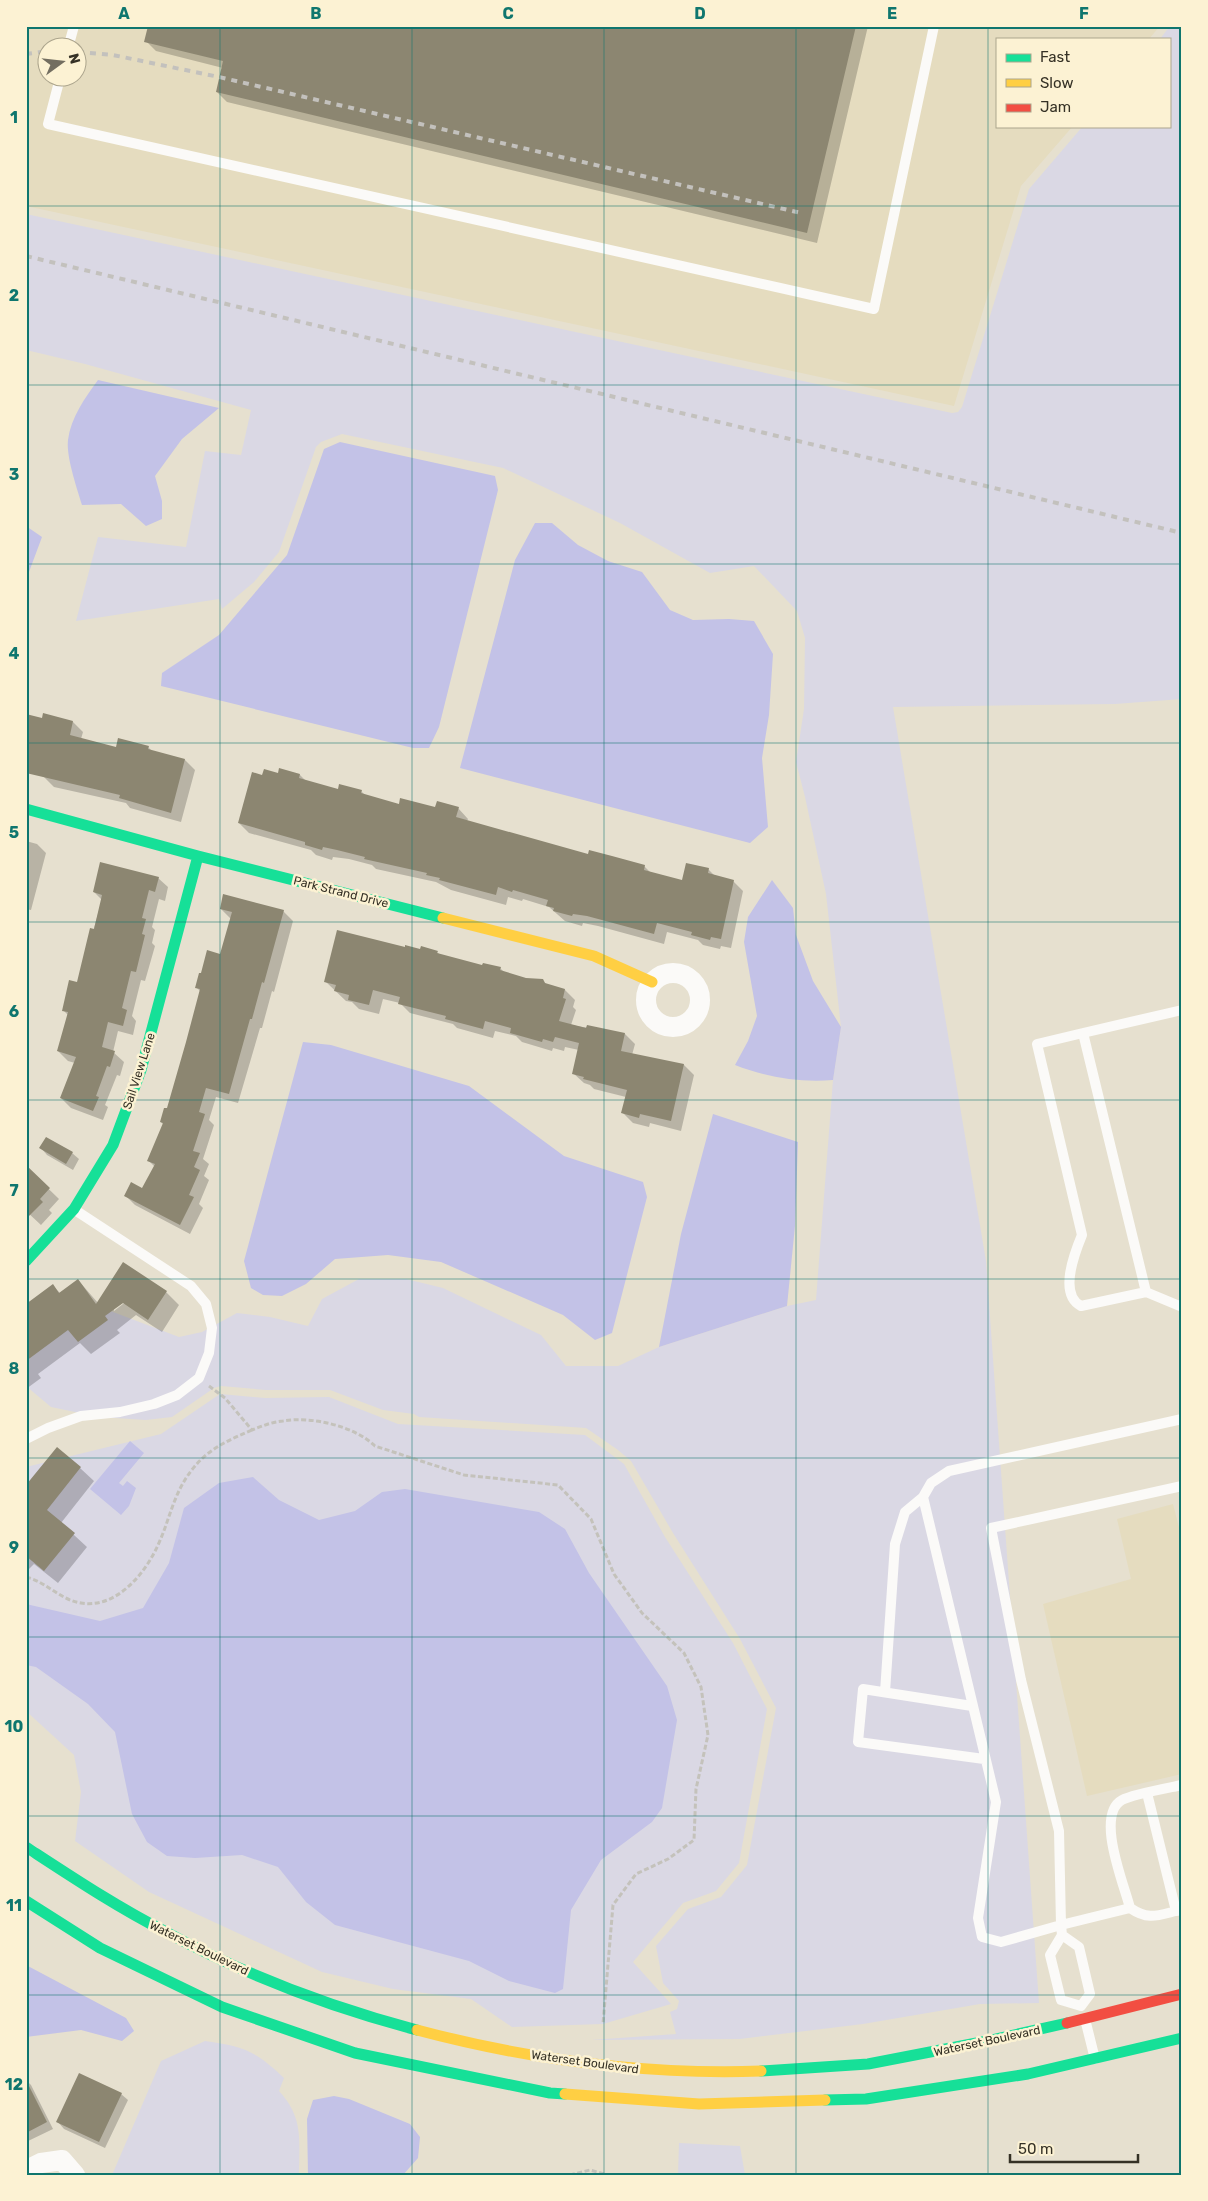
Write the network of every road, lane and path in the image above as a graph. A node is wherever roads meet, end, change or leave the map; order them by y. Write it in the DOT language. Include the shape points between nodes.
graph roads {
  1 [pos="934,26"];
  2 [pos="57,88"];
  3 [pos="26,809"];
  4 [pos="198,856"];
  5 [pos="652,982"];
  6 [pos="1182,1010"];
  7 [pos="1083,1033"];
  8 [pos="74,1209"];
  9 [pos="26,1261"];
  10 [pos="1146,1292"];
  11 [pos="1182,1307"];
  12 [pos="199,1378"];
  13 [pos="1182,1419"];
  14 [pos="252,1430"];
  15 [pos="26,1439"];
  16 [pos="1182,1486"];
  17 [pos="923,1497"];
  18 [pos="26,1577"];
  19 [pos="885,1692"];
  20 [pos="972,1706"];
  21 [pos="984,1759"];
  22 [pos="1182,1785"];
  23 [pos="1147,1793"];
  24 [pos="26,1847"];
  25 [pos="26,1901"];
  26 [pos="1130,1908"];
  27 [pos="1179,1910"];
  28 [pos="1061,1930"];
  29 [pos="1182,1994"];
  30 [pos="1081,2006"];
  31 [pos="1085,2018"];
  32 [pos="603,2024"];
  33 [pos="1182,2038"];
  34 [pos="1095,2060"];
  35 [pos="28,2175"];
  36 [pos="74,2175"];
  37 [pos="570,2175"];
  38 [pos="608,2175"];
  1 -- 2 [label="lane" via="874,309 48,124"];
  3 -- 4 [label="street, Park Strand Drive"];
  4 -- 5 [label="street, Park Strand Drive" via="594,956"];
  4 -- 8 [label="street, Sail View Lane" via="141,1070 113,1146"];
  6 -- 7 [label="lane"];
  7 -- 10 [label="lane"];
  7 -- 10 [label="lane" via="1037,1044 1082,1235 1073,1256 1071,1295 1081,1306"];
  8 -- 9 [label="street, Sail View Lane"];
  8 -- 12 [label="lane" via="191,1286 206,1304 212,1328 209,1352"];
  10 -- 11 [label="lane"];
  12 -- 14 [label="path" via="225,1398"];
  12 -- 15 [label="lane" via="177,1395 154,1404 81,1416"];
  13 -- 17 [label="lane" via="949,1471 931,1483"];
  14 -- 18 [label="path" via="220,1445 195,1466 172,1502 158,1546 141,1572 115,1597 82,1604 64,1598 36,1579"];
  14 -- 32 [label="path" via="284,1420 311,1420 367,1438 375,1446 464,1475 558,1486 591,1519 614,1574 642,1612 684,1653 701,1686 708,1735 696,1789 694,1840 668,1859 636,1874 613,1905"];
  16 -- 28 [label="lane" via="991,1528 1021,1680 1059,1832"];
  17 -- 19 [label="lane" via="905,1512 895,1544"];
  17 -- 20 [label="lane"];
  19 -- 20 [label="lane"];
  19 -- 21 [label="lane" via="863,1689 858,1742"];
  20 -- 21 [label="lane"];
  21 -- 28 [label="lane" via="996,1802 978,1918 982,1937 1001,1942"];
  22 -- 23 [label="lane"];
  23 -- 26 [label="lane" via="1122,1800 1112,1810 1110,1831"];
  23 -- 27 [label="lane"];
  24 -- 31 [label="street, Waterset Boulevard" via="121,1908 186,1944 255,1975 385,2022 478,2046 586,2065 642,2070 759,2071 863,2064 987,2043"];
  25 -- 34 [label="street" via="100,1948 222,2007 355,2053 550,2093 699,2104 866,2099 1028,2074"];
  26 -- 27 [label="lane" via="1140,1915 1153,1917"];
  26 -- 28 [label="lane"];
  28 -- 30 [label="lane" via="1079,1947 1090,1994"];
  28 -- 30 [label="lane" via="1050,1955 1056,1982 1061,2000"];
  29 -- 31 [label="street, Waterset Boulevard"];
  30 -- 31 [label="lane"];
  31 -- 34 [label="lane"];
  33 -- 34 [label="street"];
  35 -- 36 [label="street" via="29,2170 53,2160 62,2160"];
  37 -- 38 [label="path" via="590,2170"];
}
